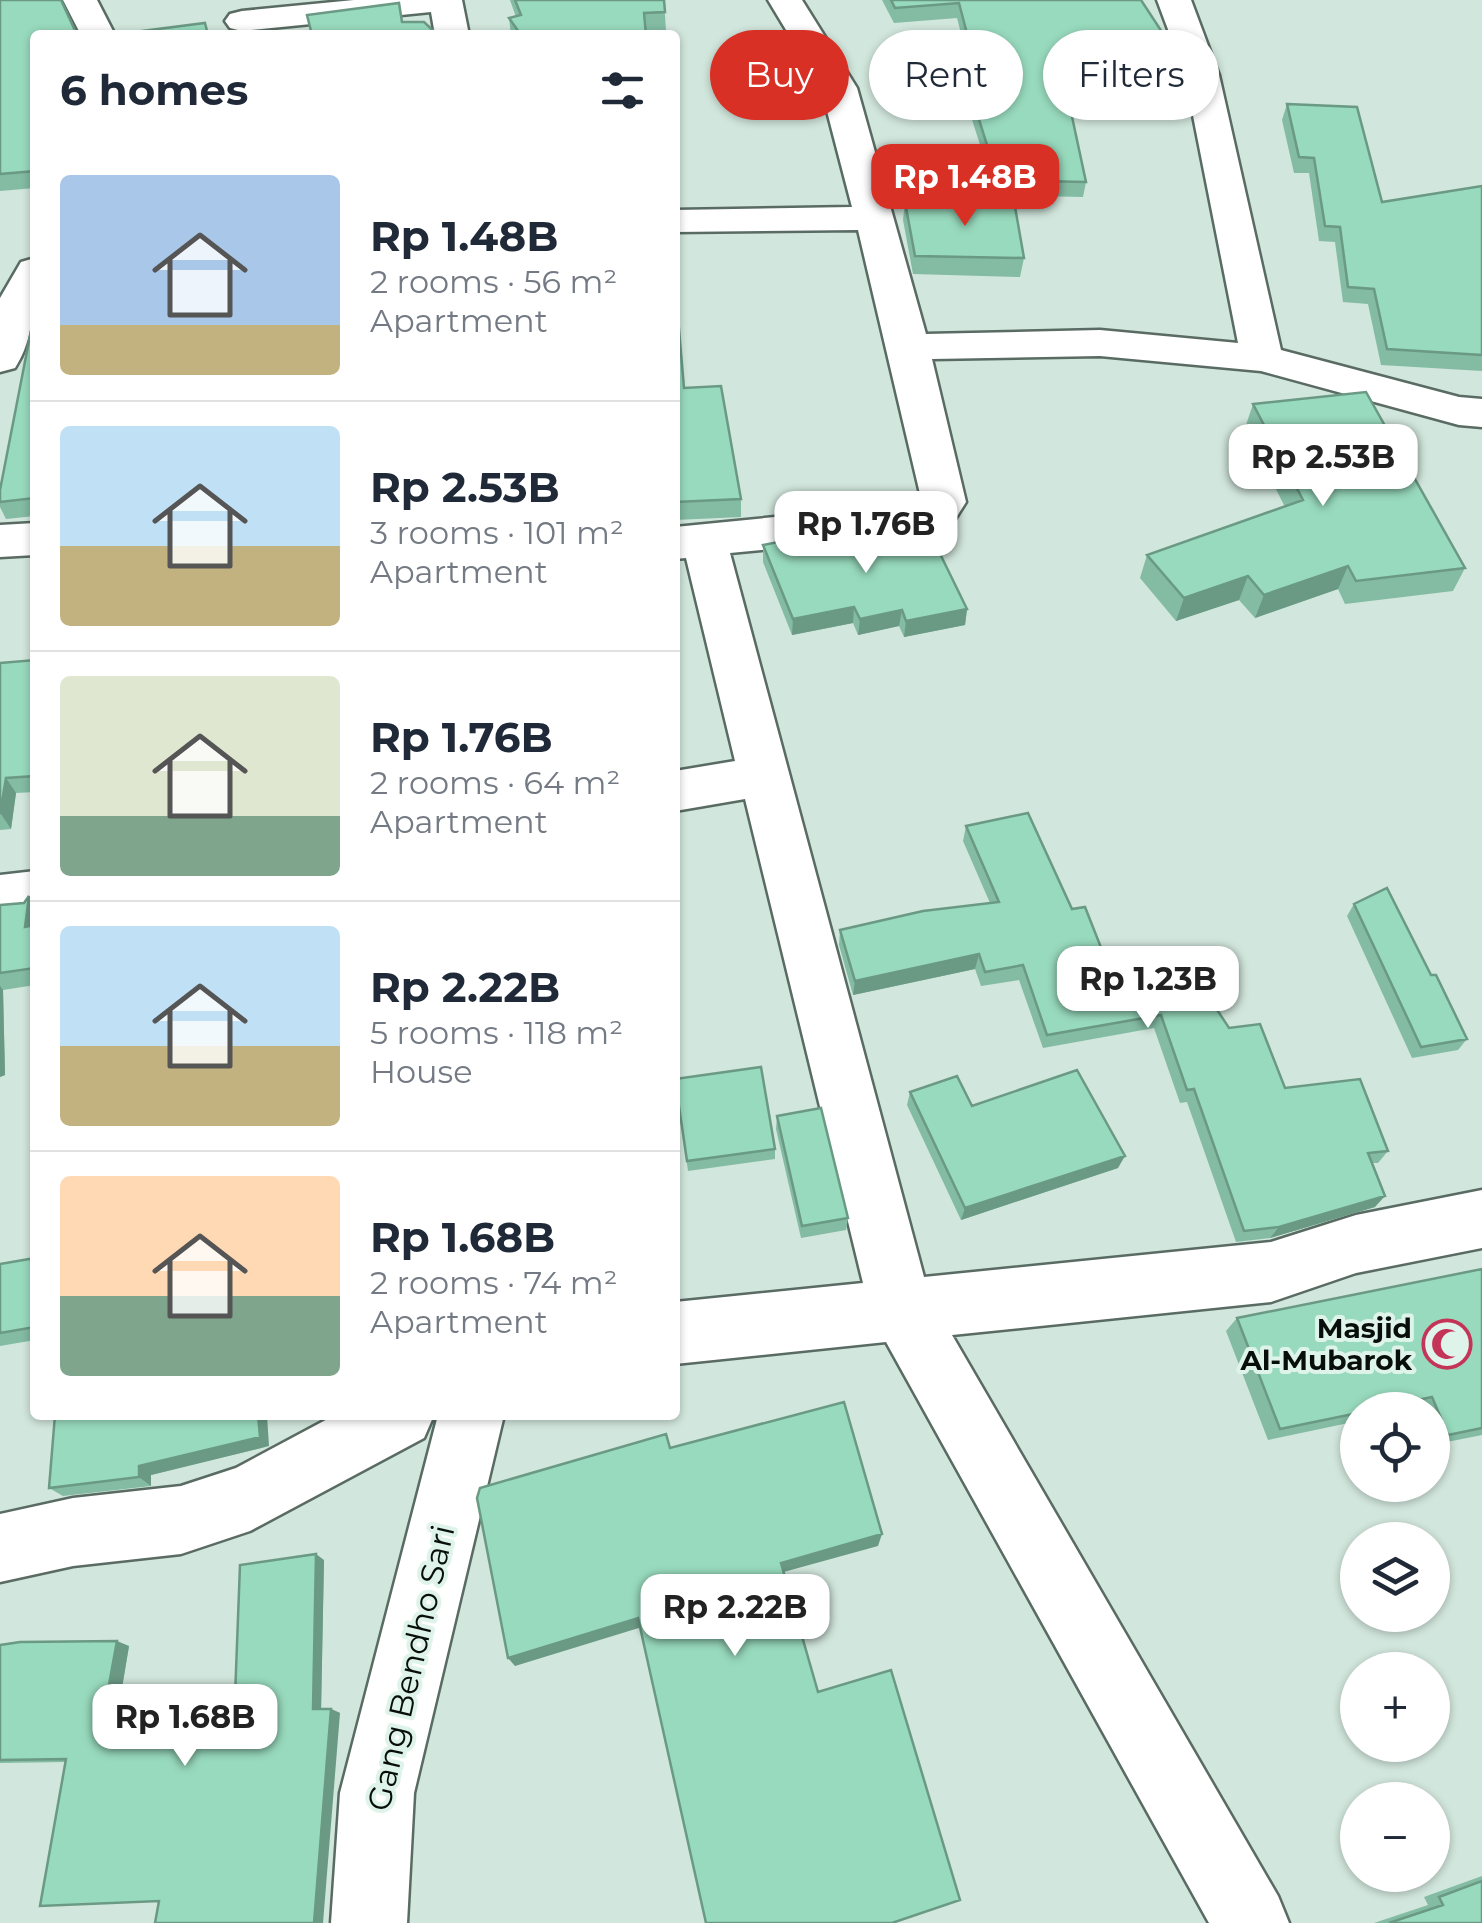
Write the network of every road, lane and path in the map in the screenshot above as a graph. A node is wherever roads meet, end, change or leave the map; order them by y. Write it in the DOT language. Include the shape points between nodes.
graph roads {
  1 [pos="80,0"];
  2 [pos="448,0"];
  3 [pos="785,0"];
  4 [pos="1174,0"];
  5 [pos="242,21"];
  6 [pos="95,30"];
  7 [pos="451,30"];
  8 [pos="873,218"];
  9 [pos="680,221"];
  10 [pos="30,283"];
  11 [pos="910,347"];
  12 [pos="1,357"];
  13 [pos="1262,358"];
  14 [pos="30,371"];
  15 [pos="1474,418"];
  16 [pos="30,539"];
  17 [pos="0,541"];
  18 [pos="690,541"];
  19 [pos="765,776"];
  20 [pos="680,790"];
  21 [pos="30,894"];
  22 [pos="0,897"];
  23 [pos="1482,1219"];
  24 [pos="901,1308"];
  25 [pos="680,1332"];
  26 [pos="392,1420"];
  27 [pos="469,1420"];
  28 [pos="0,1548"];
  29 [pos="368,1923"];
  30 [pos="1251,1923"];
  1 -- 6 [label="street"];
  2 -- 5 [label="street"];
  2 -- 7 [label="street"];
  3 -- 8 [label="street" via="839,88"];
  4 -- 13 [label="street" via="1202,76"];
  8 -- 9 [label="street"];
  8 -- 11 [label="street"];
  10 -- 12 [label="street"];
  11 -- 13 [label="street" via="1100,343"];
  11 -- 18 [label="street" via="944,502 938,510"];
  12 -- 14 [label="street"];
  13 -- 15 [label="street"];
  16 -- 17 [label="street"];
  18 -- 19 [label="street"];
  19 -- 20 [label="street"];
  19 -- 24 [label="street"];
  21 -- 22 [label="street"];
  23 -- 24 [label="street" via="1356,1244 1271,1272"];
  24 -- 25 [label="street"];
  24 -- 30 [label="street"];
  26 -- 28 [label="street" via="250,1497 181,1520"];
  27 -- 29 [label="street, Gang Bendho Sari" via="377,1793"];
}
